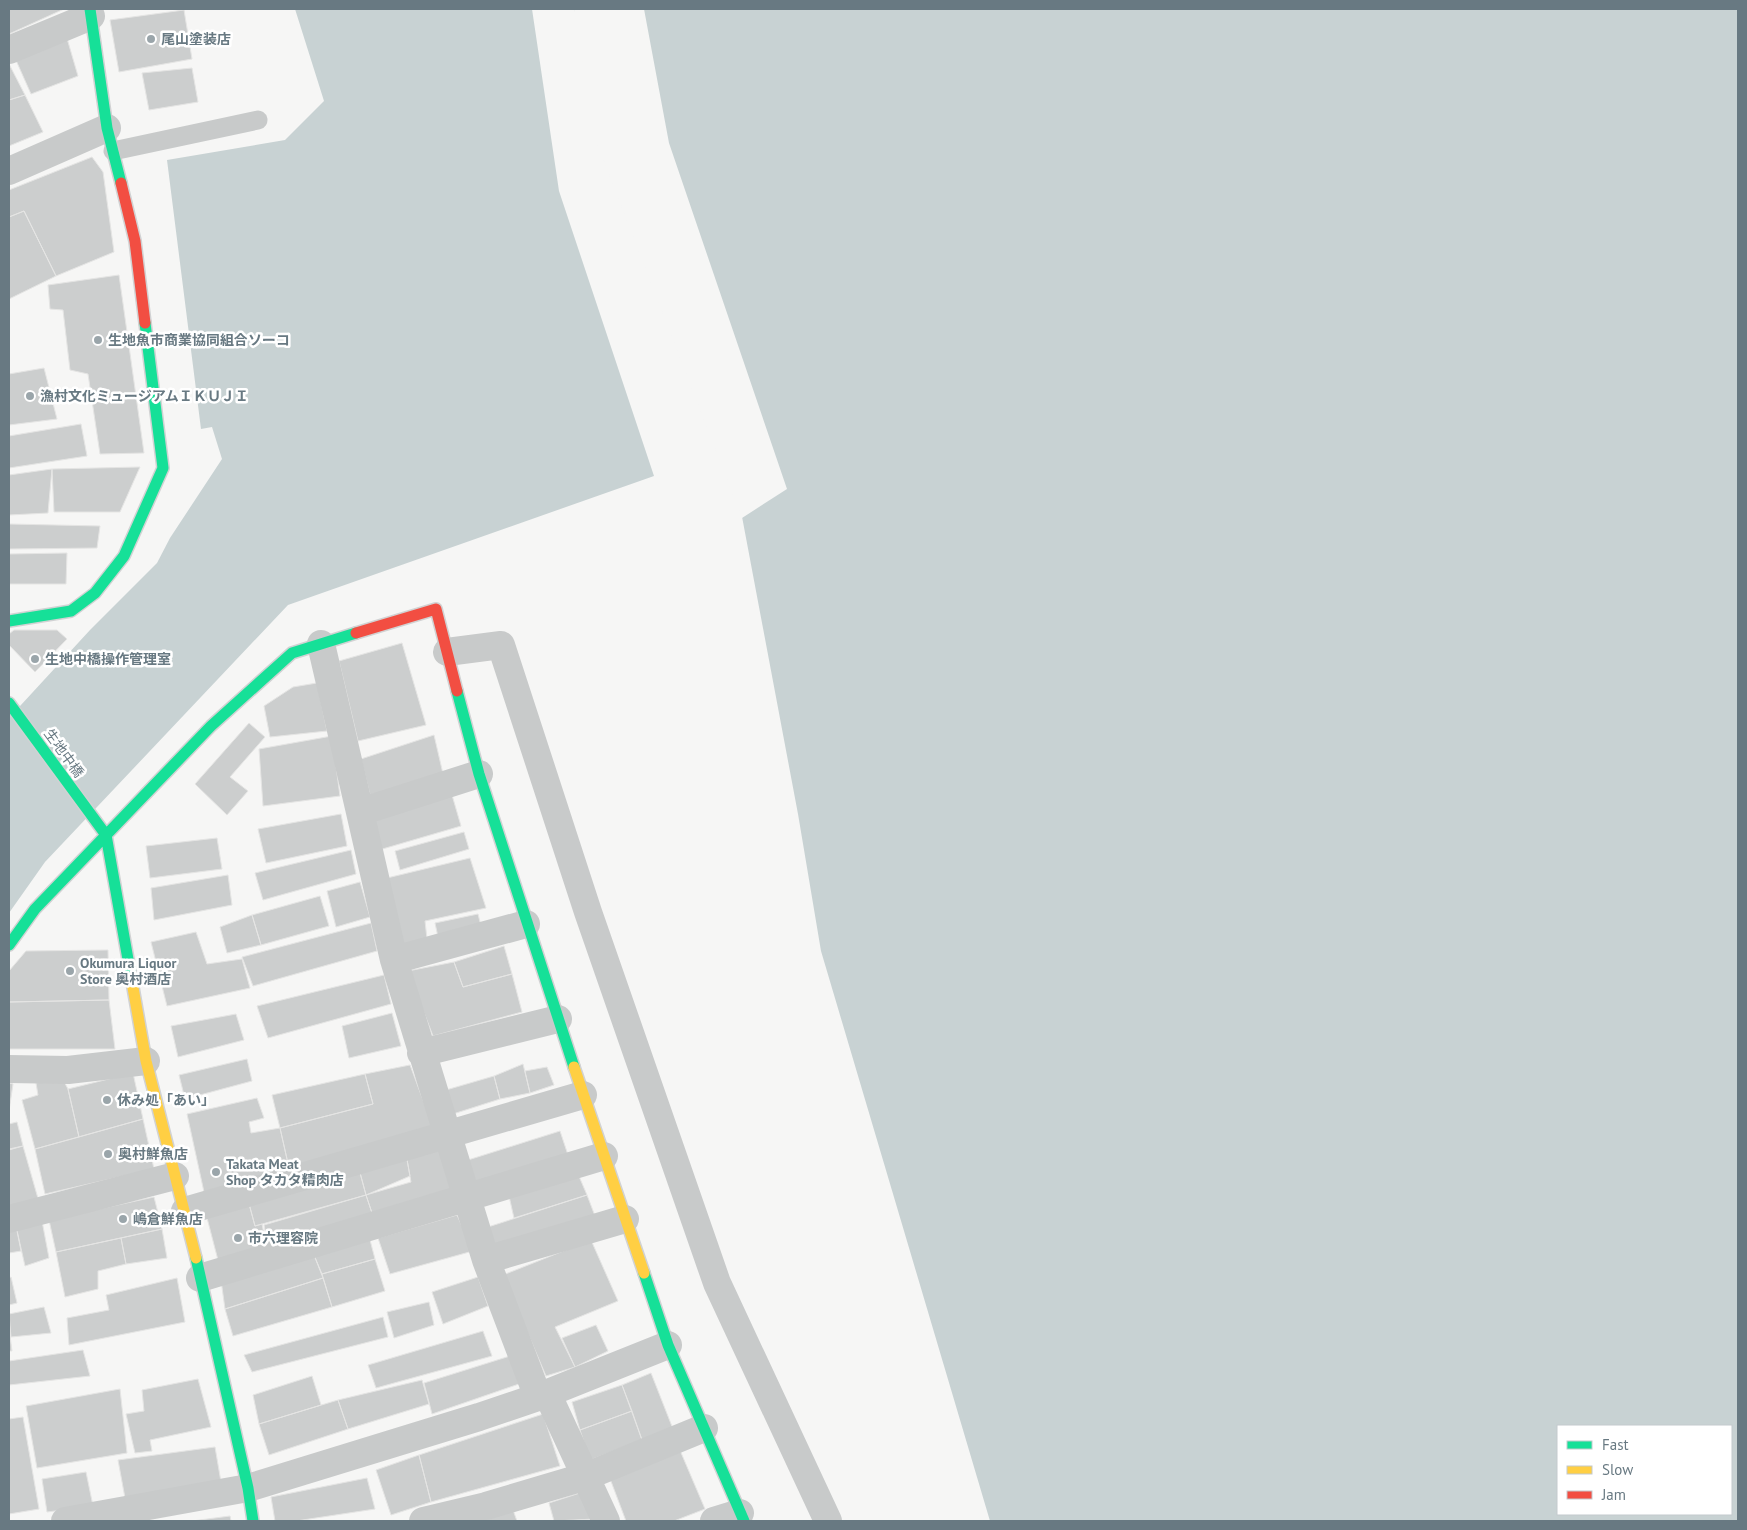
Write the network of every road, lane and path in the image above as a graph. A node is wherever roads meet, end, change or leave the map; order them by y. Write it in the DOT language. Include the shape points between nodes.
graph roads {
  1 [pos="91,12"];
  2 [pos="9,50"];
  3 [pos="258,120"];
  4 [pos="110,140"];
  5 [pos="9,171"];
  6 [pos="9,620"];
  7 [pos="321,644"];
  8 [pos="448,652"];
  9 [pos="9,703"];
  10 [pos="479,774"];
  11 [pos="360,812"];
  12 [pos="106,835"];
  13 [pos="526,924"];
  14 [pos="9,944"];
  15 [pos="394,960"];
  16 [pos="558,1019"];
  17 [pos="421,1053"];
  18 [pos="146,1060"];
  19 [pos="9,1069"];
  20 [pos="583,1095"];
  21 [pos="449,1135"];
  22 [pos="604,1156"];
  23 [pos="175,1176"];
  24 [pos="468,1199"];
  25 [pos="184,1211"];
  26 [pos="9,1219"];
  27 [pos="625,1219"];
  28 [pos="486,1260"];
  29 [pos="200,1278"];
  30 [pos="668,1345"];
  31 [pos="542,1395"];
  32 [pos="704,1428"];
  33 [pos="587,1476"];
  34 [pos="248,1488"];
  35 [pos="742,1517"];
  36 [pos="66,1521"];
  37 [pos="253,1521"];
  38 [pos="424,1521"];
  39 [pos="606,1521"];
  40 [pos="714,1521"];
  41 [pos="828,1521"];
  1 -- 2 [label="street"];
  1 -- 4 [label="street"];
  3 -- 4 [label="lane"];
  4 -- 5 [label="street"];
  4 -- 6 [label="street" via="135,241 164,468 124,556 95,593 70,611"];
  7 -- 8 [label="street" via="436,609"];
  7 -- 11 [label="street"];
  7 -- 12 [label="street" via="292,653 211,726"];
  8 -- 10 [label="street"];
  8 -- 41 [label="street" via="501,645 591,921 718,1283"];
  9 -- 12 [label="street, 生地中橋"];
  10 -- 11 [label="street"];
  10 -- 13 [label="street"];
  11 -- 15 [label="street"];
  12 -- 14 [label="street" via="35,909"];
  12 -- 18 [label="street"];
  13 -- 15 [label="street"];
  13 -- 16 [label="street"];
  15 -- 17 [label="street"];
  16 -- 17 [label="street"];
  16 -- 20 [label="street"];
  17 -- 21 [label="street"];
  18 -- 19 [label="street" via="68,1070"];
  18 -- 23 [label="street"];
  20 -- 21 [label="street"];
  20 -- 22 [label="street"];
  21 -- 24 [label="street"];
  21 -- 25 [label="street"];
  22 -- 24 [label="street"];
  22 -- 27 [label="street"];
  23 -- 25 [label="street"];
  23 -- 26 [label="street"];
  24 -- 28 [label="street"];
  24 -- 29 [label="street"];
  25 -- 29 [label="street"];
  27 -- 28 [label="street"];
  27 -- 30 [label="street"];
  28 -- 31 [label="street"];
  29 -- 34 [label="street"];
  30 -- 31 [label="street"];
  30 -- 32 [label="street"];
  31 -- 33 [label="street"];
  31 -- 34 [label="street"];
  32 -- 33 [label="street"];
  32 -- 35 [label="street"];
  33 -- 38 [label="street"];
  33 -- 39 [label="street"];
  34 -- 36 [label="street"];
  34 -- 37 [label="street"];
  35 -- 40 [label="street"];
}
